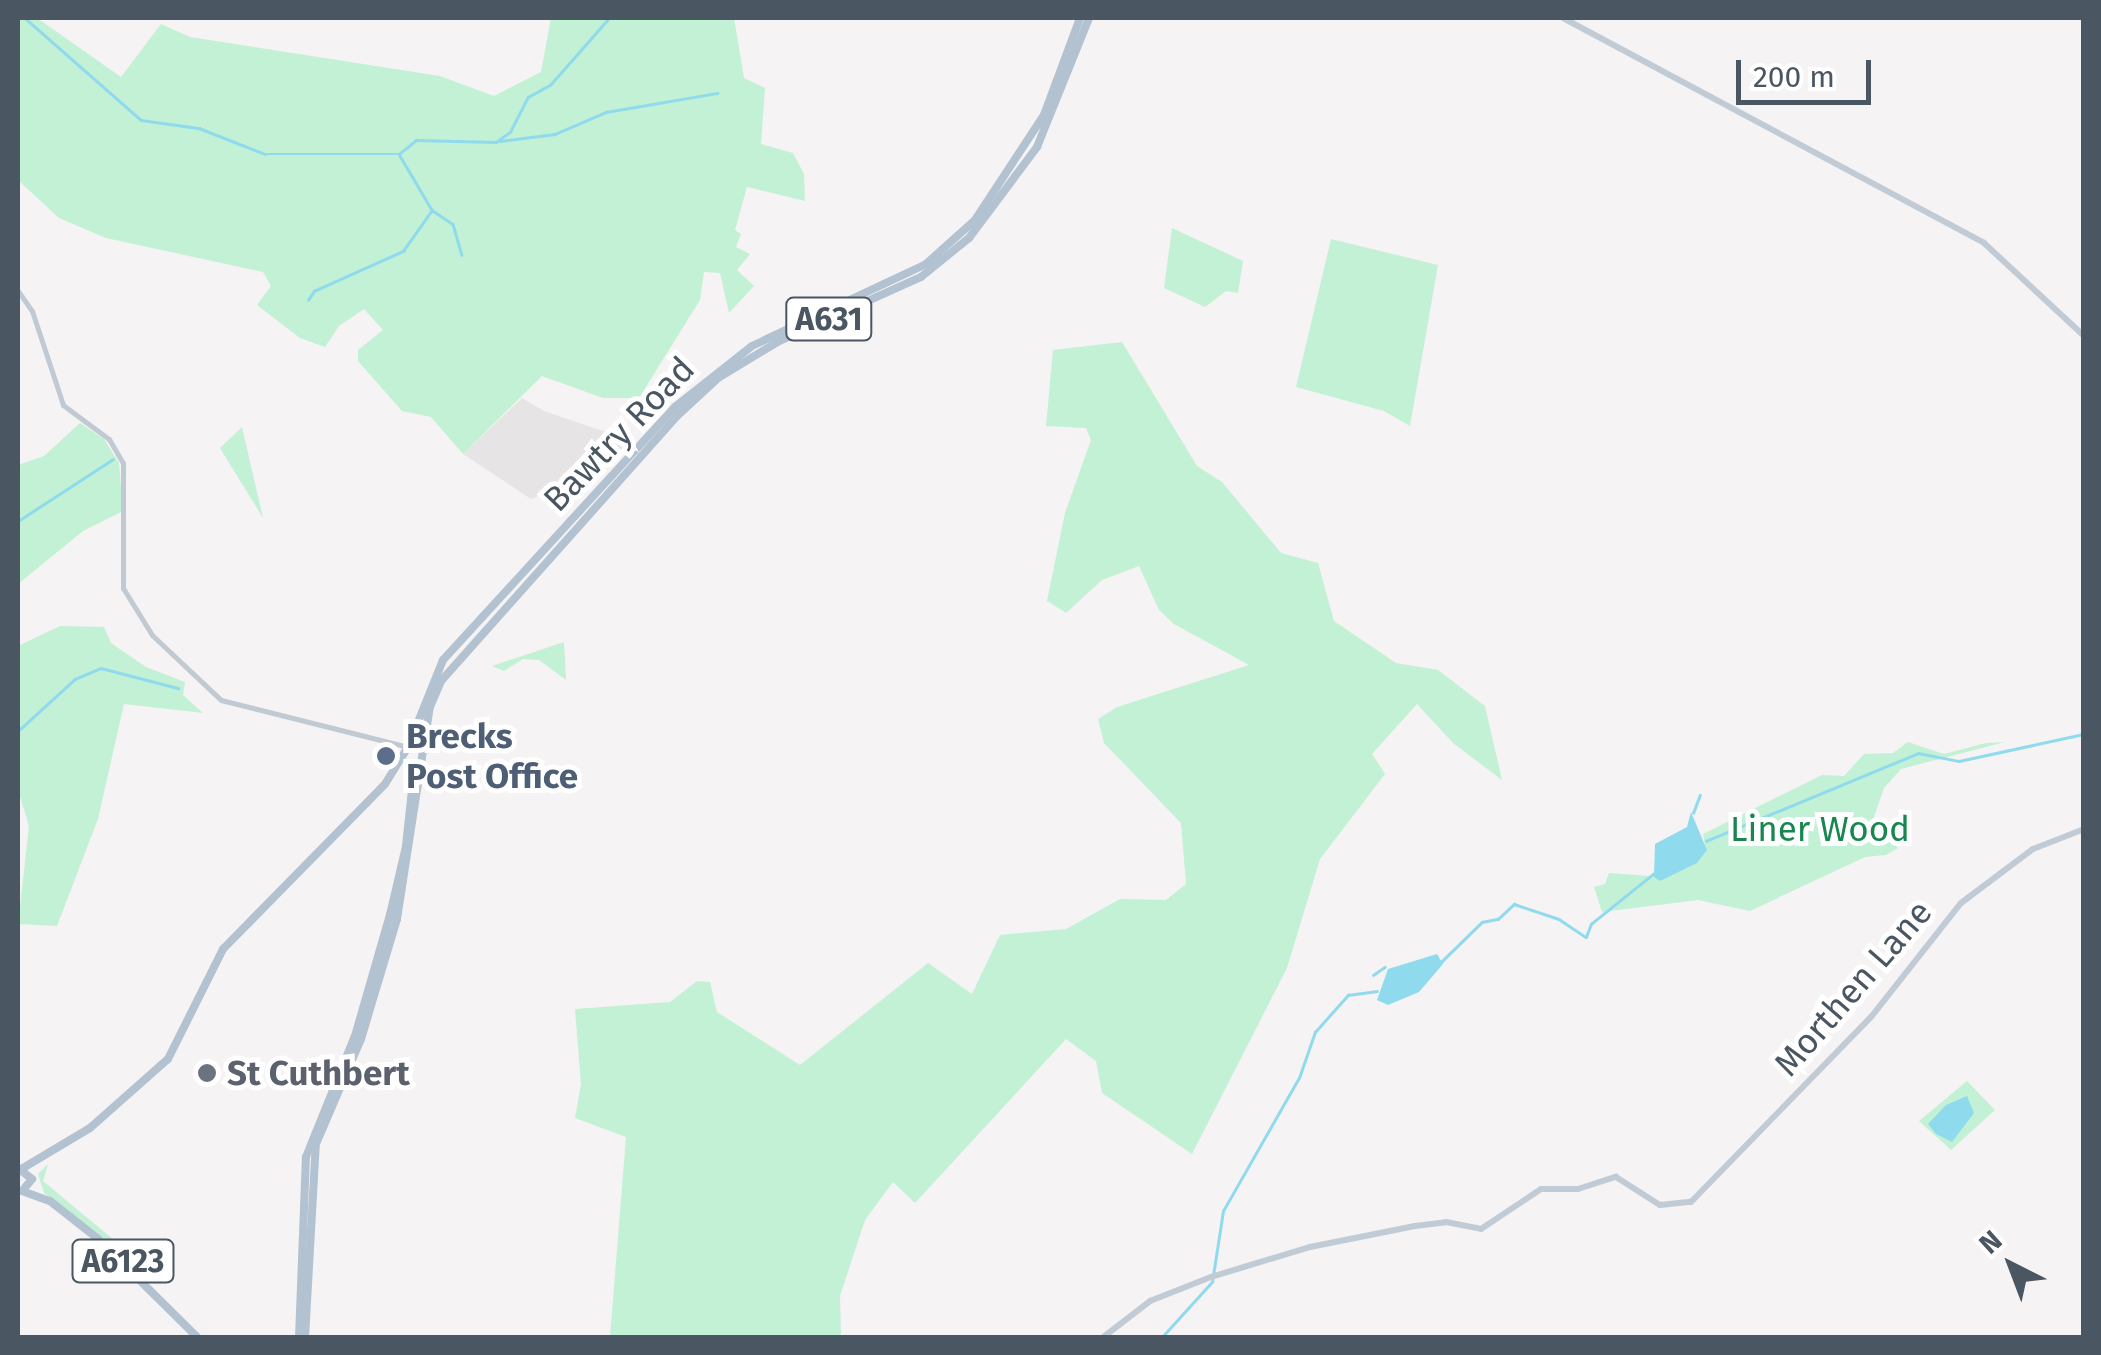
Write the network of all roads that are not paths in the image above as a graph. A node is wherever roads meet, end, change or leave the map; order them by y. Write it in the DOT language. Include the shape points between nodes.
graph roads {
  1 [pos="1080,18"];
  2 [pos="1088,18"];
  3 [pos="1563,18"];
  4 [pos="1042,129"];
  5 [pos="18,290"];
  6 [pos="862,296"];
  7 [pos="882,296"];
  8 [pos="2084,336"];
  9 [pos="473,625"];
  10 [pos="482,632"];
  11 [pos="424,742"];
  12 [pos="407,747"];
  13 [pos="422,764"];
  14 [pos="407,769"];
  15 [pos="384,784"];
  16 [pos="2084,829"];
  17 [pos="36,1165"];
  18 [pos="20,1168"];
  19 [pos="32,1180"];
  20 [pos="20,1190"];
  21 [pos="40,1195"];
  22 [pos="198,1338"];
  23 [pos="302,1338"];
  24 [pos="1102,1338"];
  1 -- 4 [label="main road, Bawtry Road / A631"];
  2 -- 4 [label="main road, Bawtry Road / A631"];
  3 -- 8 [label="main road" via="1984,243"];
  4 -- 6 [label="main road, Bawtry Road / A631" via="950,246"];
  4 -- 7 [label="main road, Bawtry Road / A631" via="1004,196 962,245 930,272"];
  5 -- 12 [label="street" via="32,311 63,406 108,439 123,463 123,588 152,635 222,700"];
  6 -- 7 [label="main road, A631"];
  6 -- 9 [label="main road, Bawtry Road / A631" via="764,340 698,386"];
  7 -- 10 [label="main road, Bawtry Road / A631" via="763,350 704,390"];
  9 -- 10 [label="main road"];
  9 -- 12 [label="main road, Bawtry Road / A631" via="436,672"];
  10 -- 11 [label="main road, Bawtry Road / A631" via="441,682"];
  11 -- 12 [label="main road"];
  11 -- 13 [label="main road, Bawtry Road / A631"];
  12 -- 14 [label="main road, Bawtry Road / A631"];
  12 -- 15 [label="main road"];
  13 -- 14 [label="main road"];
  13 -- 23 [label="main road, A631" via="397,919 368,1022 316,1144"];
  14 -- 15 [label="main road"];
  14 -- 23 [label="main road, A631" via="413,780 408,830 390,915 355,1036 309,1144"];
  15 -- 17 [label="main road" via="236,933 168,1060"];
  16 -- 24 [label="main road, Morthen Lane" via="2033,849 1961,903 1872,1016 1701,1196 1660,1206 1616,1176 1578,1189 1534,1190 1481,1229 1446,1222 1415,1226 1212,1276 1150,1300"];
  17 -- 18 [label="main road"];
  17 -- 19 [label="main road"];
  18 -- 19 [label="main road"];
  19 -- 20 [label="main road"];
  19 -- 21 [label="main road, A6123"];
  20 -- 21 [label="main road, A6123"];
  21 -- 22 [label="main road, A6123" via="119,1257"];
}
